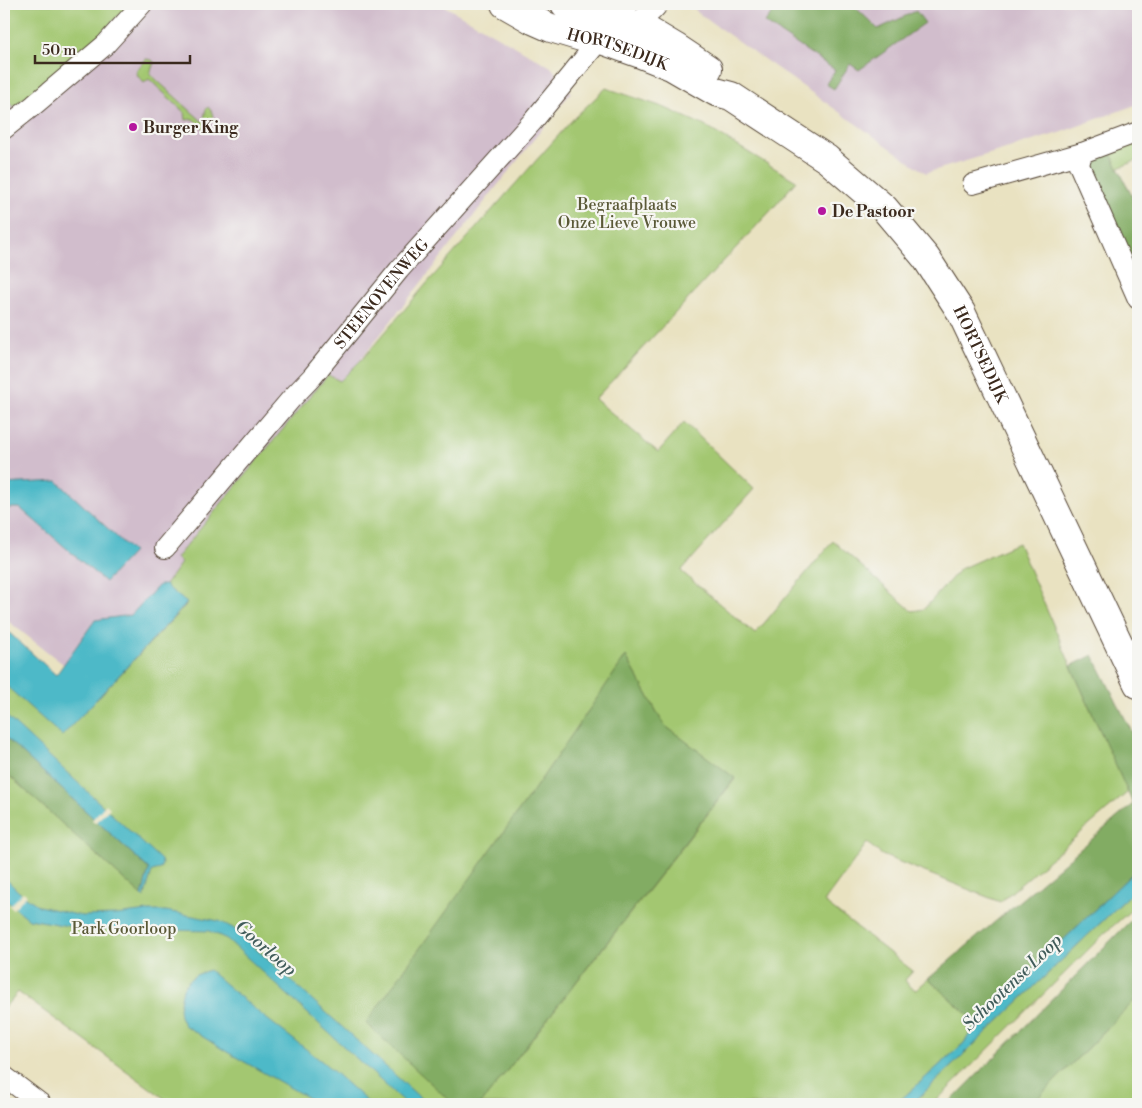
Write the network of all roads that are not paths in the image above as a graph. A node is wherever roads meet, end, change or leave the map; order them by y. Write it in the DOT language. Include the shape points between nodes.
graph roads {
  1 [pos="142,4"];
  2 [pos="505,4"];
  3 [pos="564,4"];
  4 [pos="658,4"];
  5 [pos="618,22"];
  6 [pos="4,129"];
  7 [pos="1138,132"];
  8 [pos="1082,153"];
  9 [pos="973,184"];
  10 [pos="1138,299"];
  11 [pos="164,548"];
  12 [pos="1138,684"];
  13 [pos="4,1076"];
  14 [pos="41,1104"];
  1 -- 6 [label="street" via="105,45"];
  2 -- 5 [label="street, HORTSEDIJK" via="532,20 581,37"];
  3 -- 5 [label="street, HORTSEDIJK"];
  4 -- 5 [label="street, STEENOVENWEG" via="654,10"];
  5 -- 11 [label="street, STEENOVENWEG" via="400,270"];
  5 -- 12 [label="street, HORTSEDIJK" via="641,54 671,66 716,92 731,96 827,159 884,208 926,258 961,312"];
  7 -- 8 [label="street"];
  8 -- 9 [label="street"];
  8 -- 10 [label="street" via="1079,165"];
  13 -- 14 [label="street"];
}
